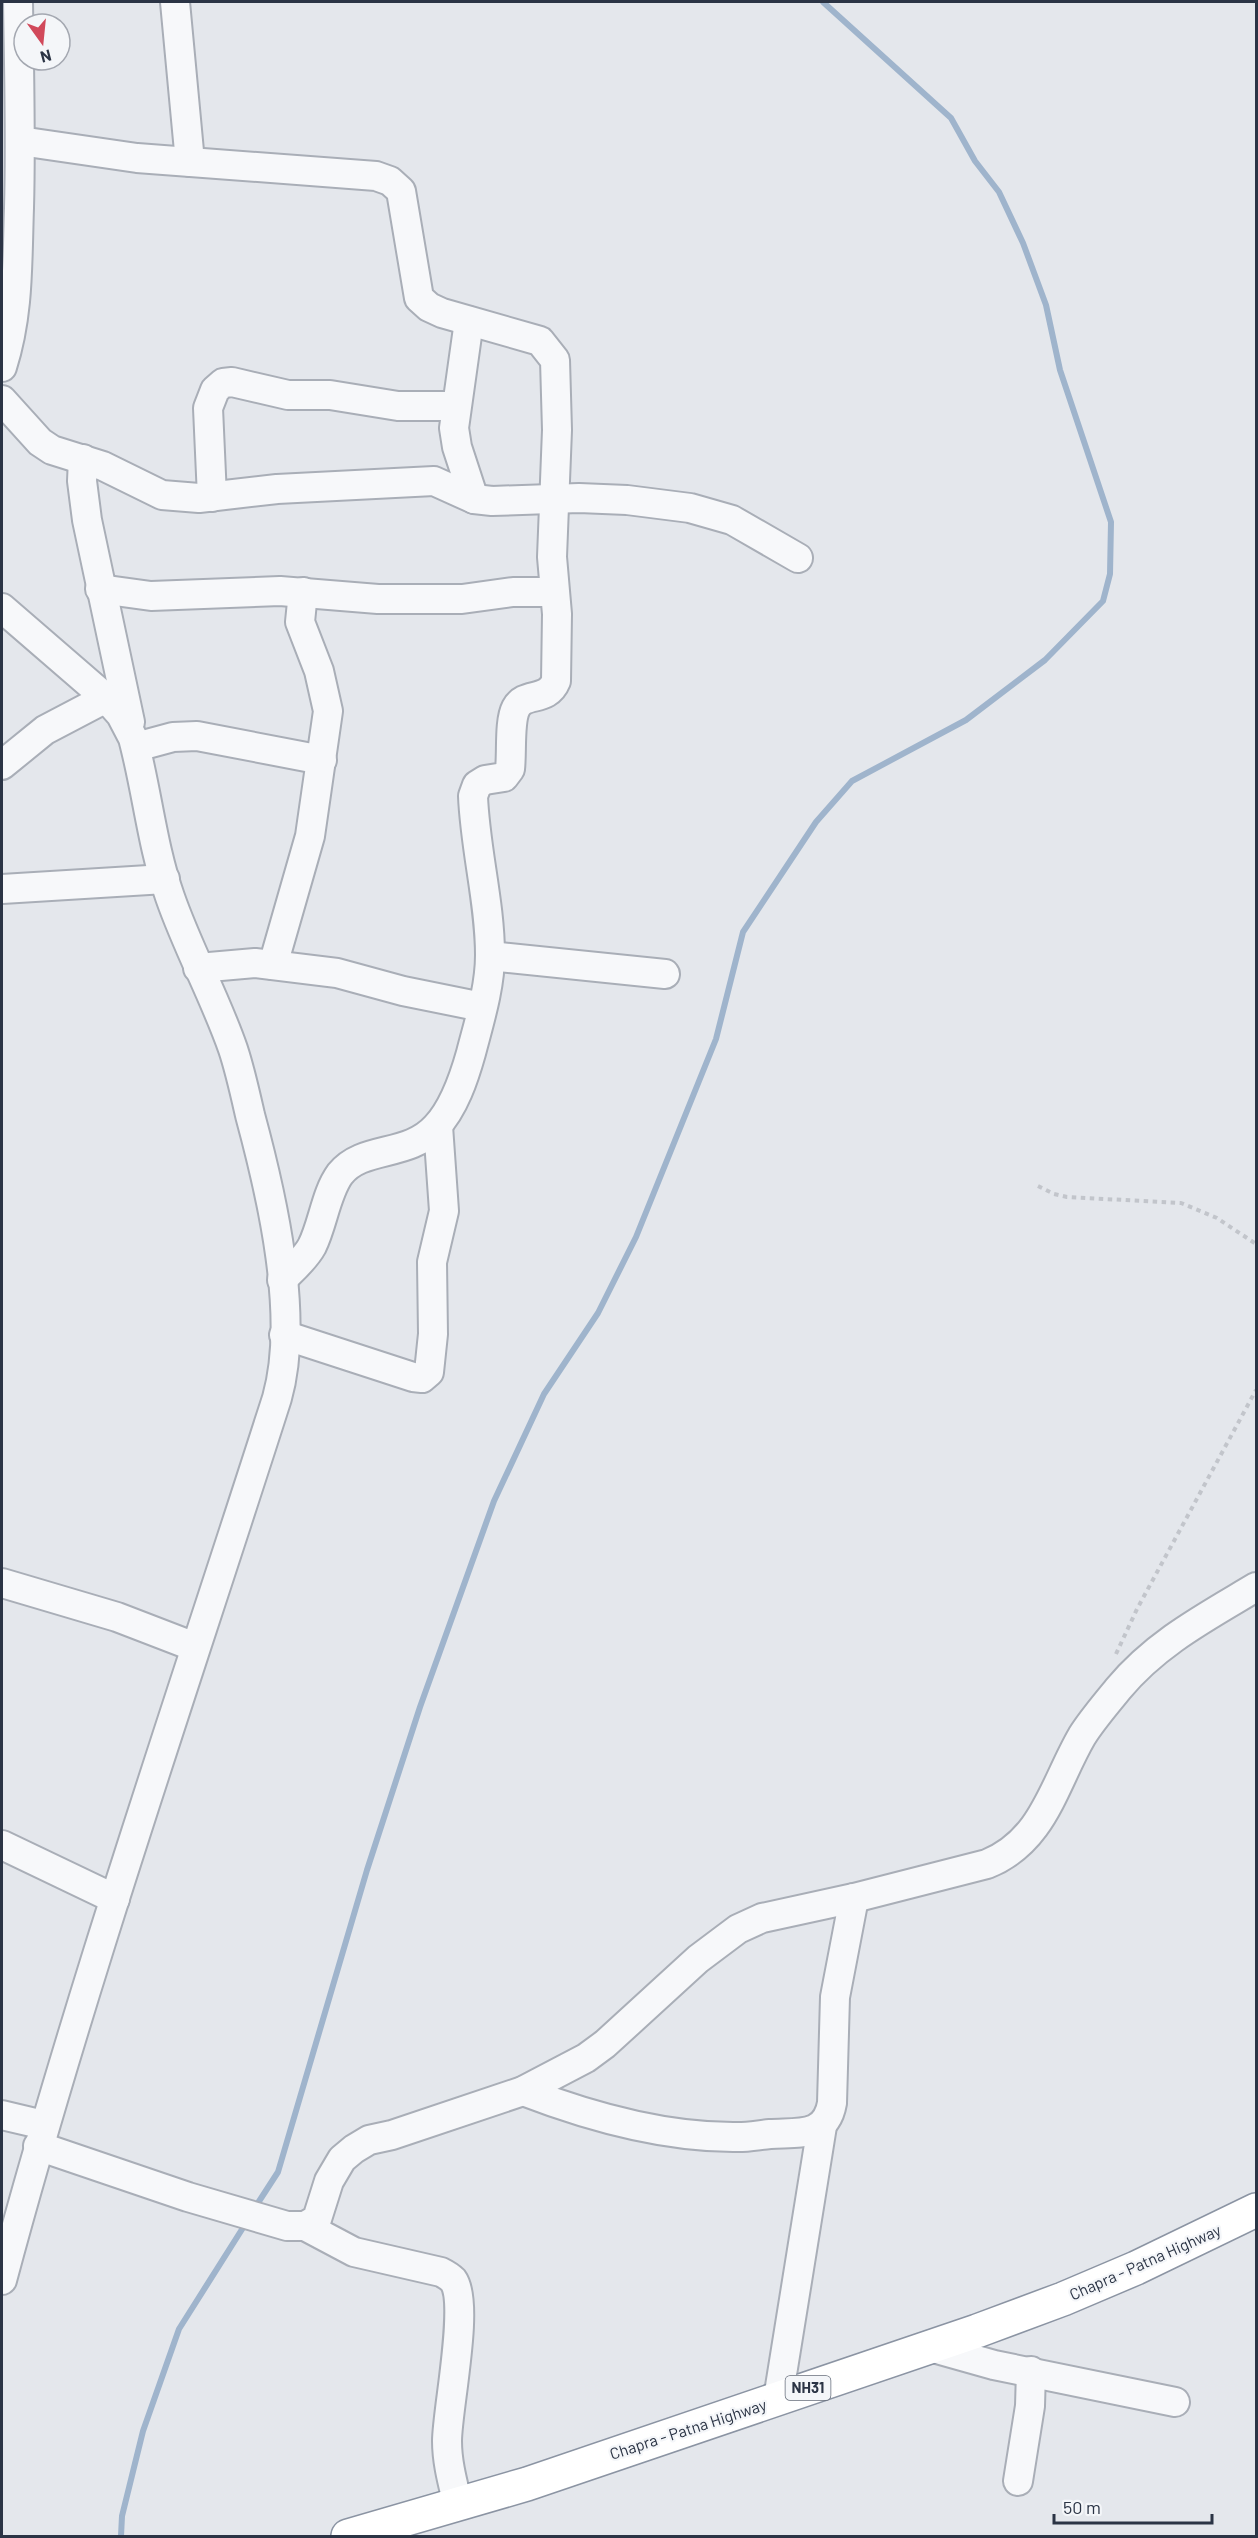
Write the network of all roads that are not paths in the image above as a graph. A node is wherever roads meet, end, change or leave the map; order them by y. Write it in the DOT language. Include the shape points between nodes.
graph roads {
  1 [pos="18,2"];
  2 [pos="175,2"];
  3 [pos="20,141"];
  4 [pos="190,162"];
  5 [pos="10,201"];
  6 [pos="469,321"];
  7 [pos="2,367"];
  8 [pos="2,400"];
  9 [pos="456,406"];
  10 [pos="83,459"];
  11 [pos="212,497"];
  12 [pos="474,499"];
  13 [pos="556,499"];
  14 [pos="798,558"];
  15 [pos="100,589"];
  16 [pos="303,592"];
  17 [pos="554,592"];
  18 [pos="2,608"];
  19 [pos="106,698"];
  20 [pos="134,743"];
  21 [pos="322,760"];
  22 [pos="2,765"];
  23 [pos="165,879"];
  24 [pos="2,889"];
  25 [pos="490,956"];
  26 [pos="273,966"];
  27 [pos="198,968"];
  28 [pos="665,974"];
  29 [pos="482,1006"];
  30 [pos="438,1126"];
  31 [pos="282,1280"];
  32 [pos="284,1335"];
  33 [pos="2,1583"];
  34 [pos="1257,1587"];
  35 [pos="195,1647"];
  36 [pos="2,1845"];
  37 [pos="854,1898"];
  38 [pos="115,1899"];
  39 [pos="522,2091"];
  40 [pos="2,2115"];
  41 [pos="822,2126"];
  42 [pos="41,2136"];
  43 [pos="1257,2210"];
  44 [pos="296,2226"];
  45 [pos="2,2280"];
  46 [pos="930,2347"];
  47 [pos="1031,2371"];
  48 [pos="778,2398"];
  49 [pos="1175,2402"];
  50 [pos="1018,2481"];
  51 [pos="458,2505"];
  52 [pos="348,2536"];
  1 -- 3 [label="street"];
  2 -- 4 [label="street"];
  3 -- 4 [label="street"];
  3 -- 5 [label="street"];
  4 -- 6 [label="street" via="376,176 390,181 401,191 419,298 429,307"];
  5 -- 7 [label="street" via="19,272 15,313"];
  6 -- 9 [label="street"];
  6 -- 13 [label="street" via="540,341 555,360"];
  8 -- 10 [label="street" via="40,442 52,450"];
  9 -- 11 [label="street" via="399,406 330,395 288,395 223,383 215,390 208,408"];
  9 -- 12 [label="street" via="457,447"];
  10 -- 11 [label="street" via="162,495"];
  10 -- 15 [label="street" via="84,499"];
  11 -- 12 [label="street" via="277,489 434,481"];
  12 -- 13 [label="street"];
  13 -- 14 [label="street" via="627,500 690,508 732,520"];
  13 -- 17 [label="street"];
  15 -- 16 [label="street" via="151,596"];
  15 -- 20 [label="street"];
  16 -- 17 [label="street" via="378,599 462,599 513,592"];
  16 -- 21 [label="street" via="300,622 319,671 328,711"];
  17 -- 25 [label="street" via="557,614 553,689 524,700 516,708 510,769 504,777 477,785 473,796"];
  18 -- 19 [label="street"];
  19 -- 20 [label="street" via="121,716"];
  19 -- 22 [label="street" via="45,730"];
  20 -- 21 [label="street" via="197,736"];
  20 -- 23 [label="street"];
  21 -- 26 [label="street" via="310,836"];
  23 -- 24 [label="street"];
  23 -- 27 [label="street"];
  25 -- 28 [label="street"];
  25 -- 29 [label="street"];
  26 -- 27 [label="street" via="237,963"];
  26 -- 29 [label="street" via="337,973"];
  27 -- 31 [label="street" via="236,1061 273,1211"];
  29 -- 30 [label="street" via="466,1070"];
  30 -- 31 [label="street" via="420,1142 370,1155 341,1173 311,1247"];
  30 -- 32 [label="street" via="444,1211 432,1262 429,1372 422,1378 413,1377"];
  31 -- 32 [label="street"];
  32 -- 35 [label="street" via="279,1390"];
  33 -- 35 [label="street" via="117,1617"];
  34 -- 37 [label="street" via="1169,1639 1132,1672 1083,1735 1041,1819 1007,1856"];
  35 -- 38 [label="street"];
  36 -- 38 [label="street"];
  37 -- 39 [label="street" via="762,1918 738,1929 698,1959 605,2044"];
  37 -- 41 [label="street" via="835,1997 832,2103 830,2116"];
  38 -- 42 [label="street"];
  39 -- 41 [label="street" via="600,2117 694,2135 741,2138 809,2131"];
  39 -- 44 [label="street" via="369,2140 342,2159 317,2218"];
  40 -- 42 [label="street"];
  41 -- 48 [label="street"];
  42 -- 44 [label="street" via="188,2198"];
  42 -- 45 [label="street"];
  43 -- 46 [label="highway, Chapra - Patna Highway / NH31" via="1063,2299"];
  44 -- 51 [label="street" via="354,2252 441,2272 452,2279 458,2314 447,2442"];
  46 -- 47 [label="street"];
  46 -- 48 [label="highway, Chapra - Patna Highway / NH31"];
  47 -- 49 [label="street"];
  47 -- 50 [label="street" via="1031,2399"];
  48 -- 51 [label="highway, Chapra - Patna Highway / NH31"];
  51 -- 52 [label="highway, Chapra - Patna Highway / NH31"];
}
